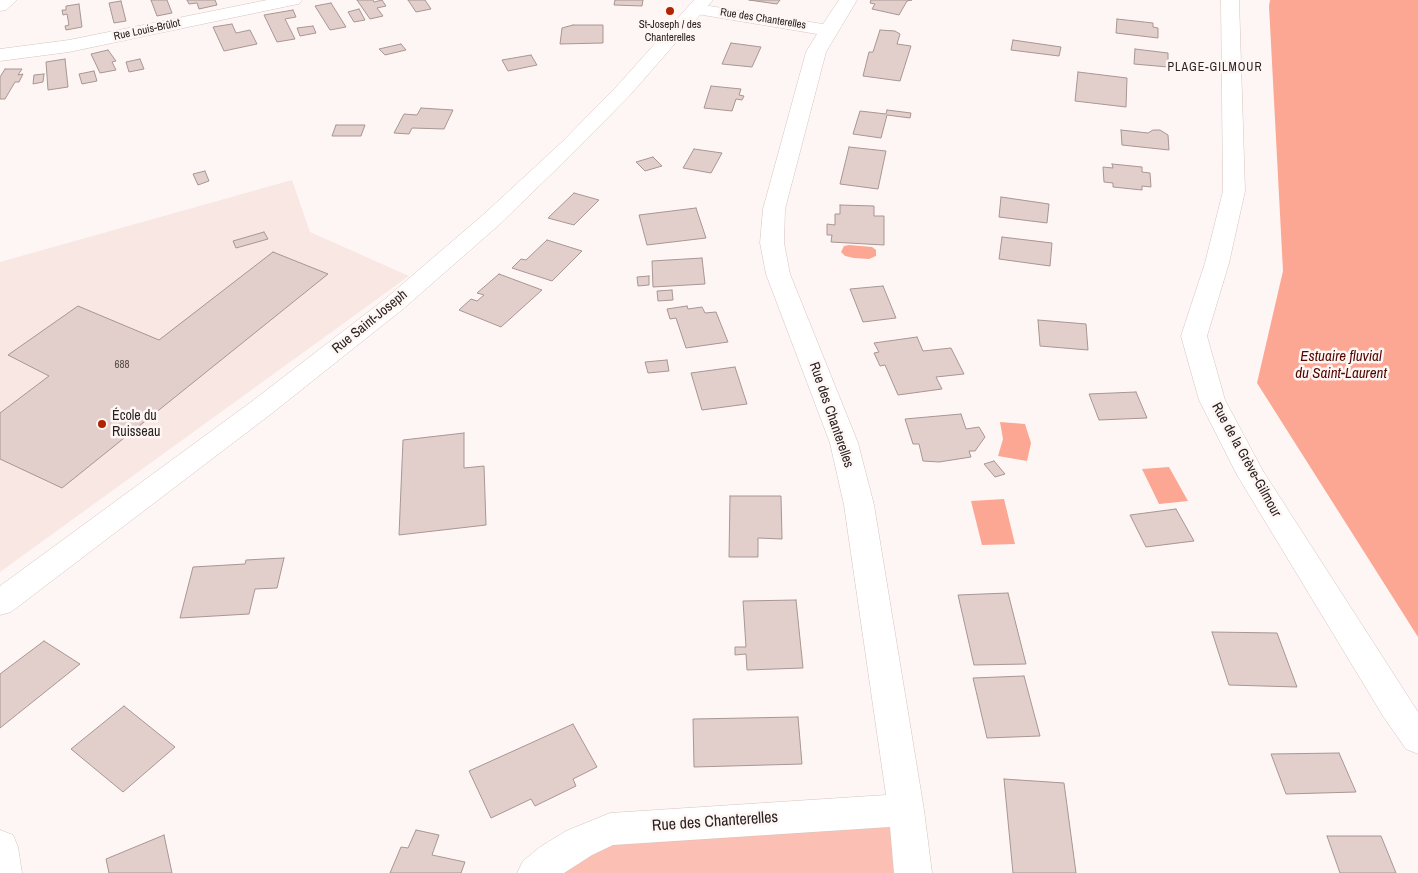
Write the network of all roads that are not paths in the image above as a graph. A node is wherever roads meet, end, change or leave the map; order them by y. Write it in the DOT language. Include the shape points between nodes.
graph roads {
  1 [pos="8,0"];
  2 [pos="293,0"];
  3 [pos="848,0"];
  4 [pos="1230,0"];
  5 [pos="701,5"];
  6 [pos="0,6"];
  7 [pos="828,30"];
  8 [pos="0,54"];
  9 [pos="0,603"];
  10 [pos="1418,739"];
  11 [pos="906,810"];
  12 [pos="0,847"];
  13 [pos="3,873"];
  14 [pos="536,873"];
  15 [pos="913,873"];
  1 -- 6 [label="street"];
  2 -- 8 [label="street, Rue Louis-Brûlot" via="69,46"];
  3 -- 7 [label="street, Rue des Chanterelles"];
  4 -- 10 [label="street, Rue de la Grève-Gilmour" via="1234,190 1194,336 1212,400 1251,475"];
  5 -- 7 [label="street, Rue des Chanterelles"];
  5 -- 9 [label="street, Rue Saint-Joseph" via="570,145 492,219 401,298 261,408"];
  7 -- 11 [label="street, Rue des Chanterelles" via="816,52 774,209 772,243 778,274 844,443 857,496"];
  11 -- 14 [label="street, Rue des Chanterelles" via="610,829 579,843"];
  11 -- 15 [label="street, Rue des Chanterelles"];
  12 -- 13 [label="street"];
}
